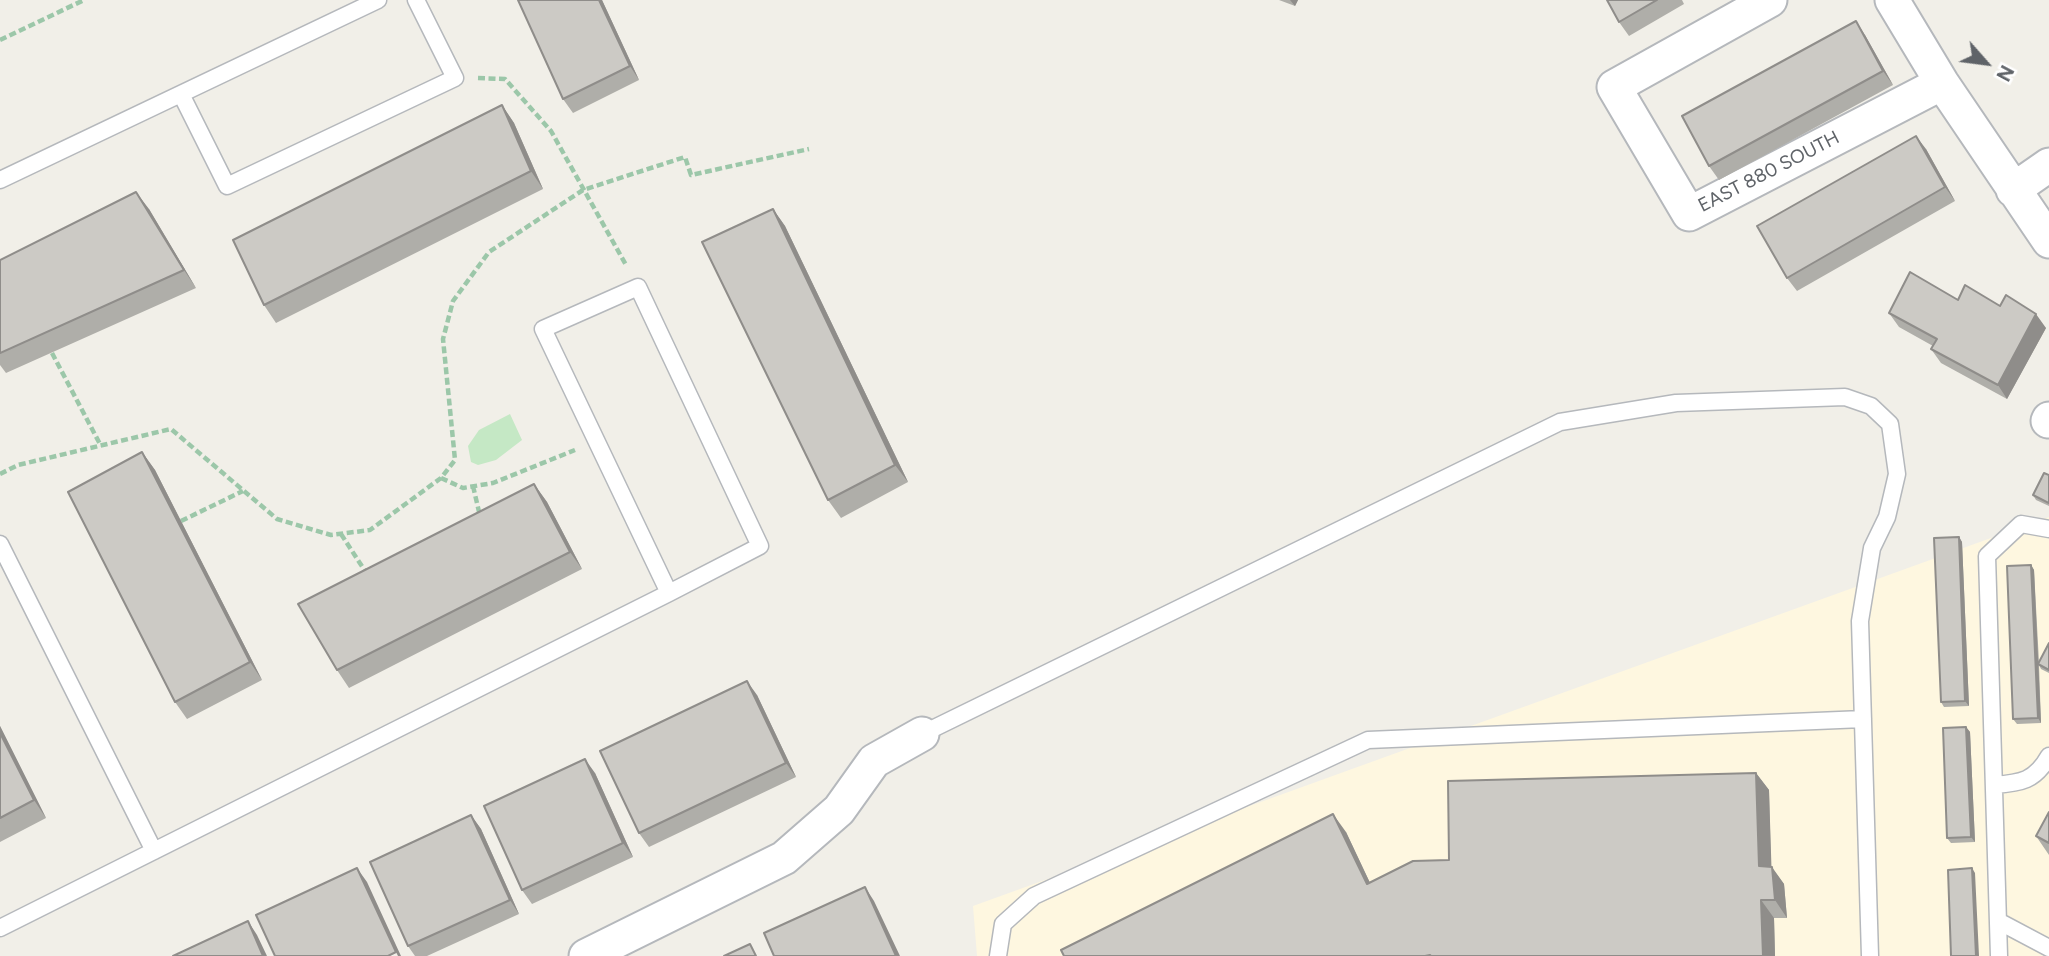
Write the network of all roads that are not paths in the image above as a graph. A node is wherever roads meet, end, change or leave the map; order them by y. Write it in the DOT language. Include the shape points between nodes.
graph roads {
  1 [pos="379,0"];
  2 [pos="415,0"];
  3 [pos="1770,0"];
  4 [pos="1892,0"];
  5 [pos="1942,83"];
  6 [pos="181,94"];
  7 [pos="2049,165"];
  8 [pos="0,180"];
  9 [pos="2013,190"];
  10 [pos="2049,241"];
  11 [pos="2049,529"];
  12 [pos="0,544"];
  13 [pos="669,593"];
  14 [pos="1863,719"];
  15 [pos="922,734"];
  16 [pos="2049,756"];
  17 [pos="1994,785"];
  18 [pos="154,851"];
  19 [pos="1998,921"];
  20 [pos="0,928"];
  21 [pos="2049,948"];
  22 [pos="586,956"];
  23 [pos="998,956"];
  24 [pos="1870,956"];
  25 [pos="1999,956"];
  1 -- 6 [label="lane"];
  2 -- 6 [label="lane" via="455,78 227,186"];
  3 -- 5 [label="street, EAST 880 SOUTH" via="1614,87 1689,214"];
  4 -- 5 [label="street"];
  5 -- 9 [label="street"];
  6 -- 8 [label="lane"];
  7 -- 9 [label="street"];
  9 -- 10 [label="street"];
  11 -- 17 [label="lane" via="2021,524 1987,556"];
  12 -- 18 [label="lane"];
  13 -- 13 [label="lane" via="760,547 638,287 543,329"];
  13 -- 18 [label="lane"];
  14 -- 15 [label="lane" via="1860,621 1872,548 1887,517 1897,474 1890,424 1871,406 1845,397 1676,403 1560,422"];
  14 -- 23 [label="lane" via="1368,740 1034,896 1003,923"];
  14 -- 24 [label="lane"];
  15 -- 22 [label="street" via="874,761 839,810 784,858"];
  16 -- 17 [label="lane" via="2041,770 2021,783"];
  17 -- 19 [label="lane"];
  18 -- 20 [label="lane"];
  19 -- 21 [label="lane"];
  19 -- 25 [label="lane"];
}
